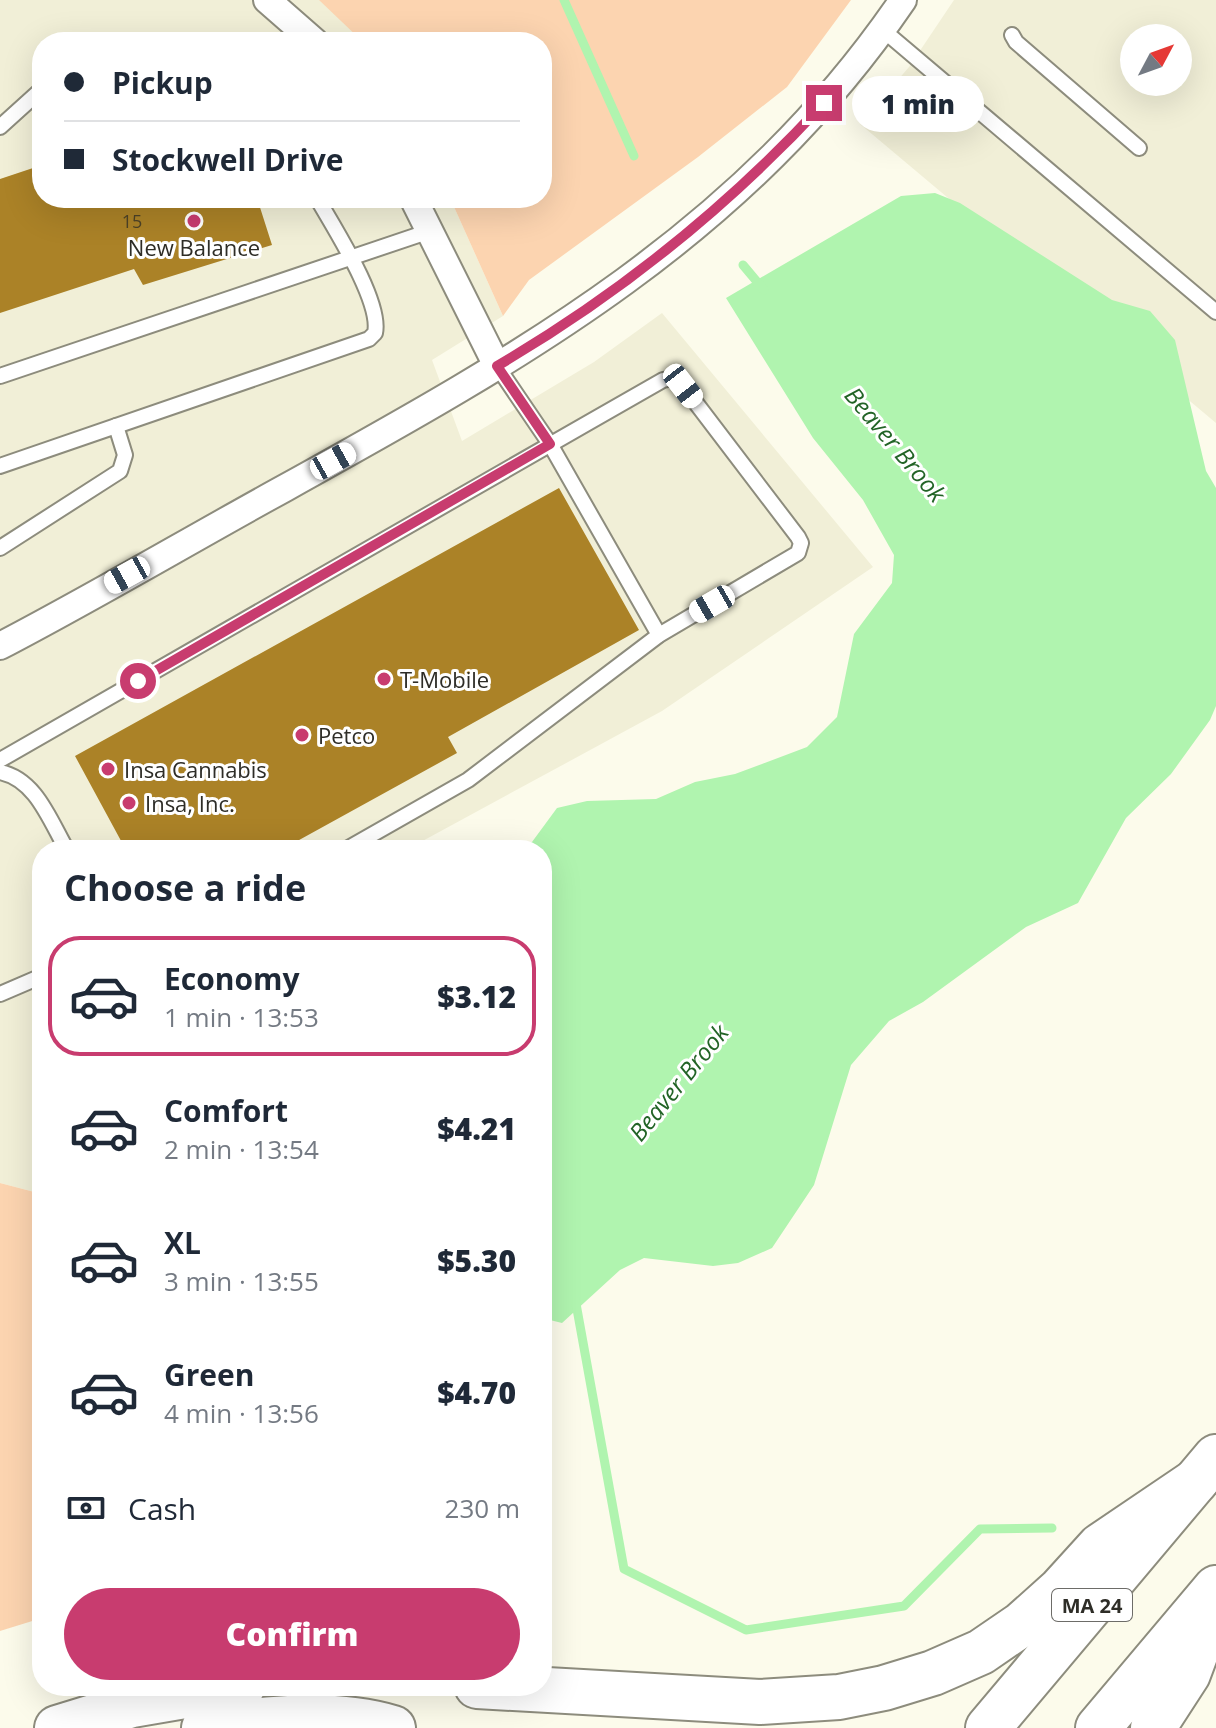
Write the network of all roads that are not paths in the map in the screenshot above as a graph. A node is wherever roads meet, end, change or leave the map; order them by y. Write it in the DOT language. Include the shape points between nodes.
graph roads {
  1 [pos="267,0"];
  2 [pos="903,0"];
  3 [pos="883,30"];
  4 [pos="304,32"];
  5 [pos="1012,35"];
  6 [pos="32,98"];
  7 [pos="0,127"];
  8 [pos="1139,148"];
  9 [pos="323,208"];
  10 [pos="418,208"];
  11 [pos="430,231"];
  12 [pos="352,257"];
  13 [pos="1216,312"];
  14 [pos="497,366"];
  15 [pos="0,376"];
  16 [pos="116,426"];
  17 [pos="550,444"];
  18 [pos="0,466"];
  19 [pos="0,548"];
  20 [pos="659,635"];
  21 [pos="0,646"];
  22 [pos="0,760"];
  23 [pos="0,772"];
  24 [pos="61,840"];
  25 [pos="363,840"];
  26 [pos="32,980"];
  27 [pos="0,994"];
  28 [pos="1206,1469"];
  29 [pos="1216,1588"];
  30 [pos="1216,1600"];
  31 [pos="552,1690"];
  32 [pos="185,1696"];
  33 [pos="57,1728"];
  34 [pos="204,1728"];
  35 [pos="393,1728"];
  36 [pos="988,1728"];
  37 [pos="1098,1728"];
  38 [pos="1153,1728"];
  1 -- 4 [label="street"];
  2 -- 3 [label="street"];
  3 -- 13 [label="lane"];
  3 -- 14 [label="street" via="824,103 717,210 608,296"];
  5 -- 8 [label="lane"];
  6 -- 7 [label="lane"];
  9 -- 12 [label="lane"];
  10 -- 11 [label="street"];
  11 -- 12 [label="lane"];
  11 -- 14 [label="street"];
  12 -- 15 [label="lane"];
  12 -- 16 [label="lane" via="376,319 369,339"];
  14 -- 17 [label="lane"];
  14 -- 21 [label="street"];
  16 -- 18 [label="lane"];
  16 -- 19 [label="lane" via="125,455 120,471"];
  17 -- 20 [label="lane"];
  17 -- 20 [label="lane" via="673,378 798,537 800,549 792,558"];
  17 -- 22 [label="lane"];
  20 -- 25 [label="lane" via="468,780"];
  23 -- 24 [label="lane" via="30,787"];
  26 -- 27 [label="lane"];
  28 -- 31 [label="highway" via="1100,1546 1022,1624 981,1652 933,1673 839,1697 760,1702"];
  28 -- 36 [label="highway, MA 24"];
  29 -- 37 [label="highway"];
  30 -- 38 [label="highway" via="1188,1674"];
  32 -- 33 [label="highway" via="132,1705"];
  34 -- 35 [label="highway" via="323,1718"];
}
